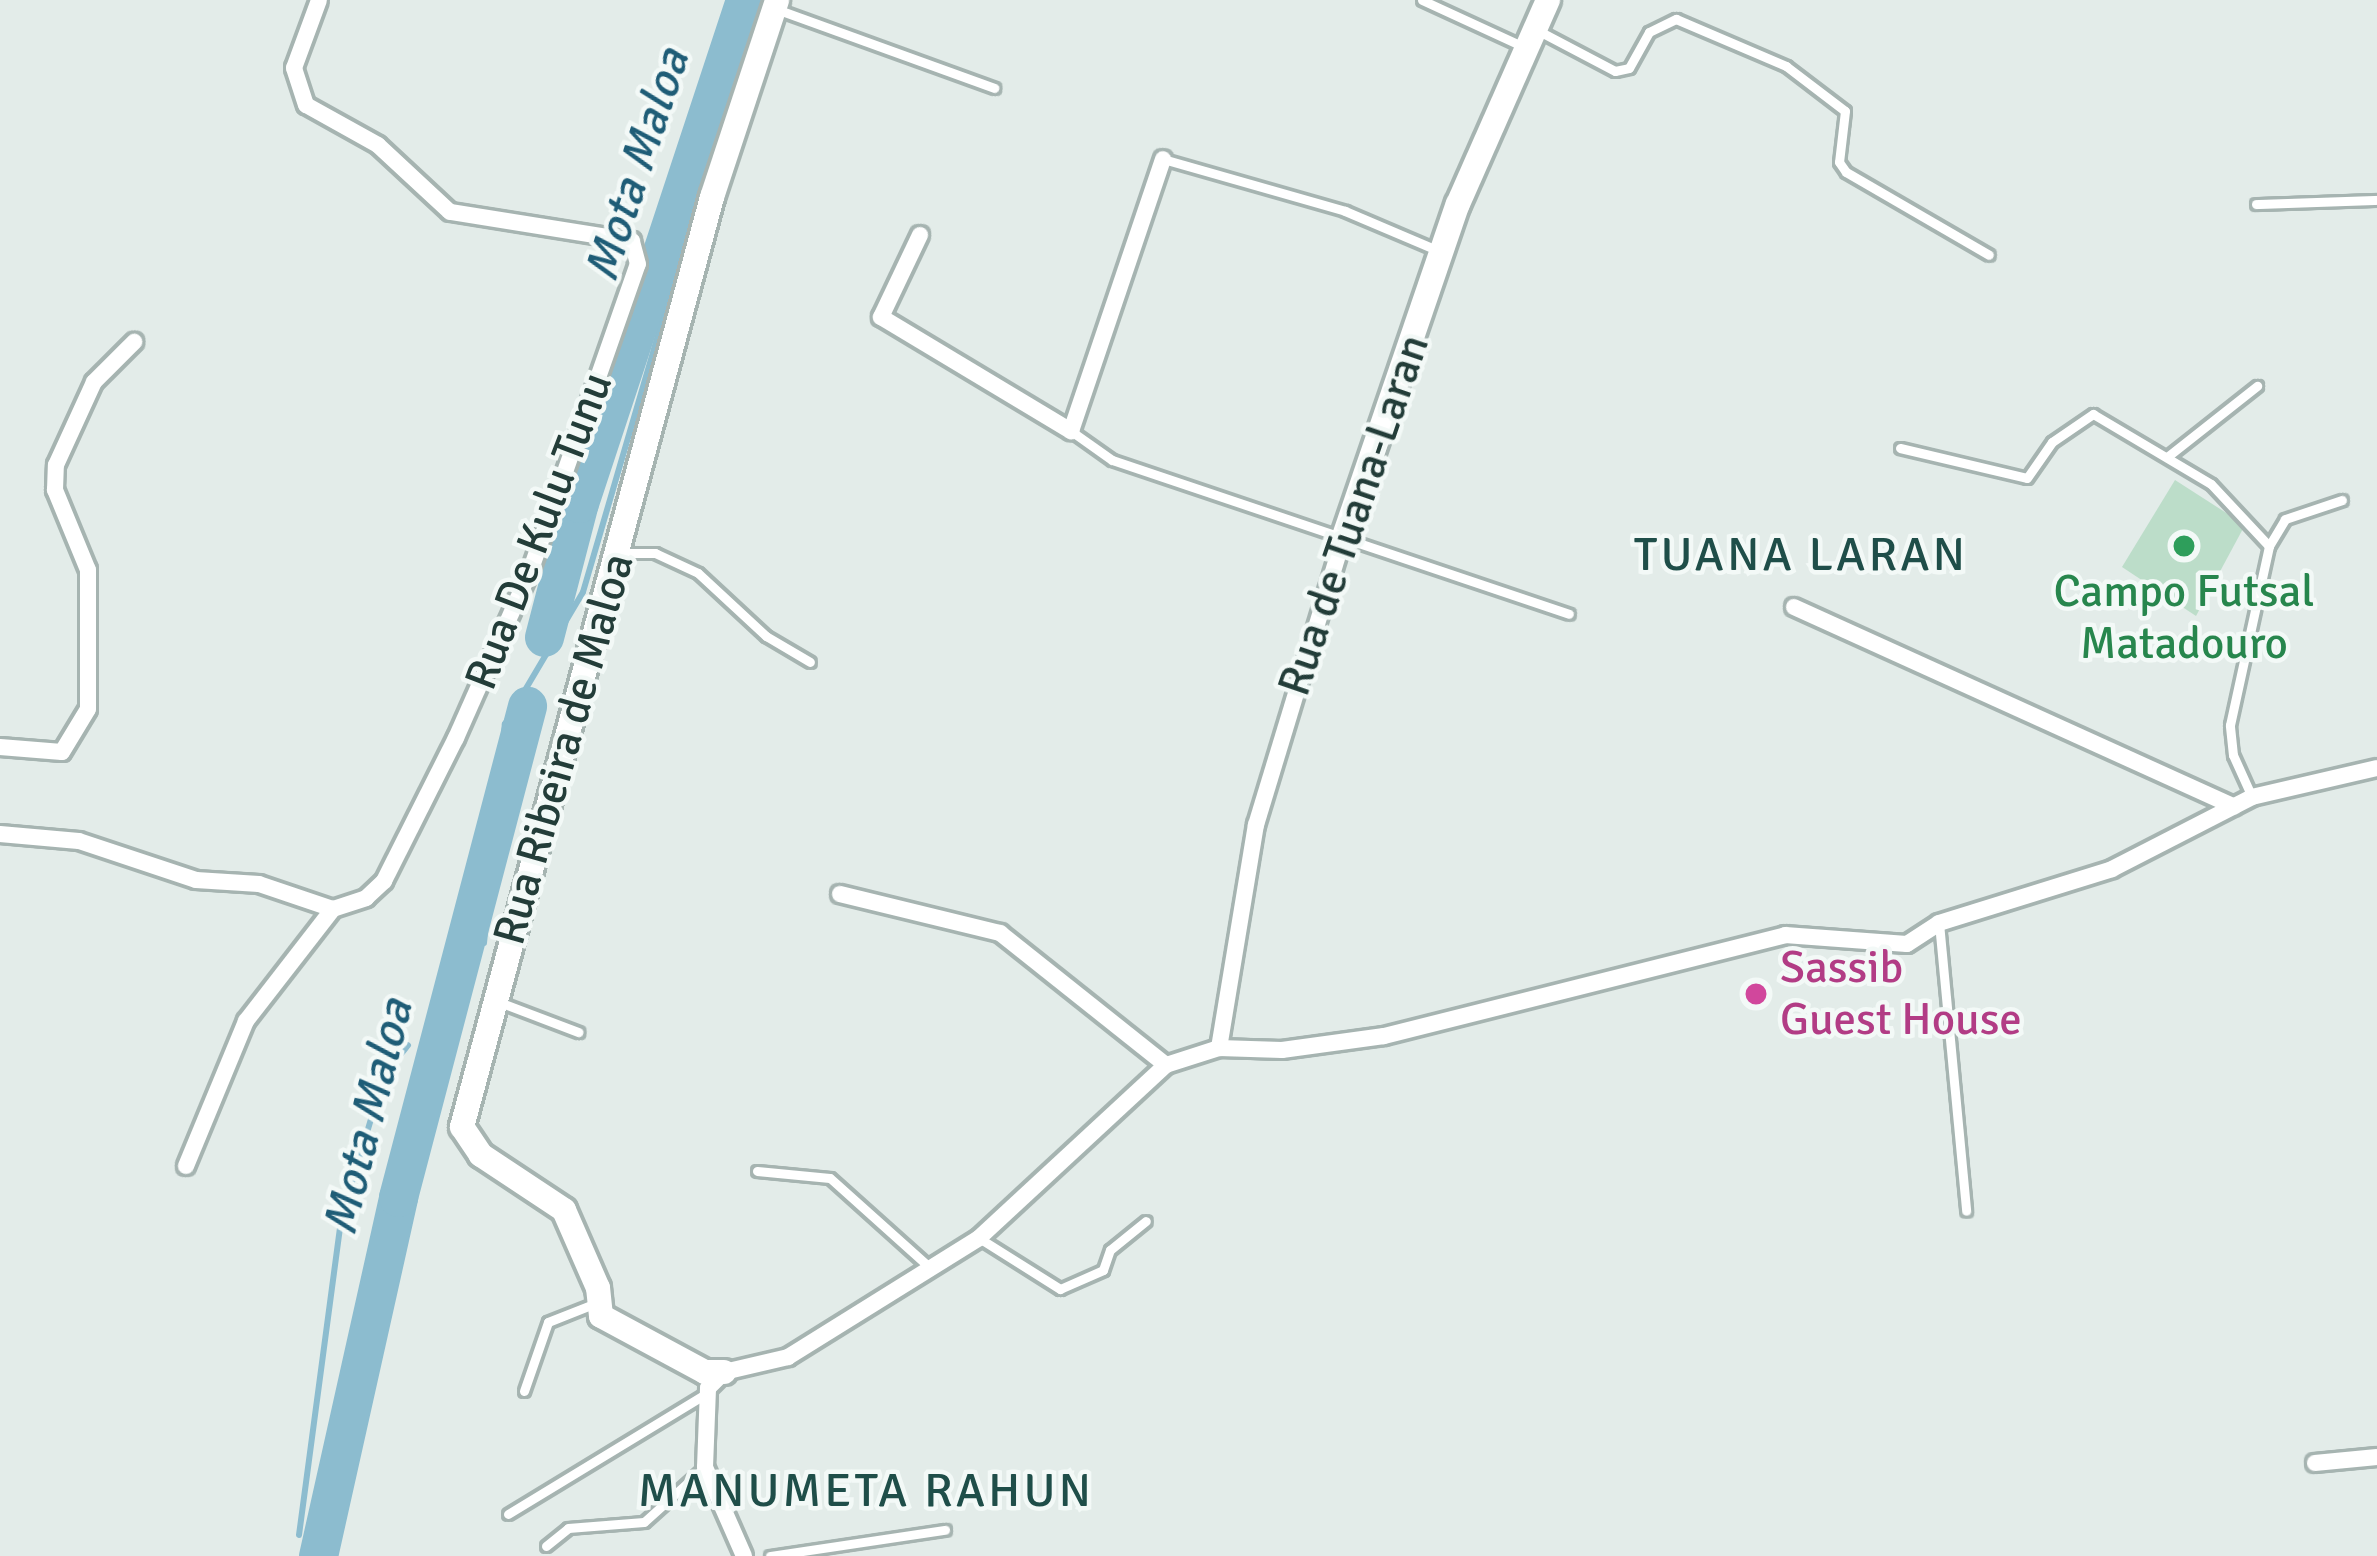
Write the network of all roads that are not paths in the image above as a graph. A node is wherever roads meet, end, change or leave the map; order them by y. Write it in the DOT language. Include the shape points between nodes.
graph roads {
  1 [pos="319,0"];
  2 [pos="1422,0"];
  3 [pos="1548,0"];
  4 [pos="775,4"];
  5 [pos="1527,37"];
  6 [pos="994,88"];
  7 [pos="1163,159"];
  8 [pos="2377,200"];
  9 [pos="2256,204"];
  10 [pos="920,235"];
  11 [pos="1444,252"];
  12 [pos="1989,255"];
  13 [pos="134,342"];
  14 [pos="2257,386"];
  15 [pos="1071,430"];
  16 [pos="1900,448"];
  17 [pos="2167,457"];
  18 [pos="2342,500"];
  19 [pos="1343,539"];
  20 [pos="2269,546"];
  21 [pos="620,553"];
  22 [pos="1794,607"];
  23 [pos="1569,614"];
  24 [pos="810,662"];
  25 [pos="0,747"];
  26 [pos="2377,768"];
  27 [pos="2252,796"];
  28 [pos="2234,807"];
  29 [pos="0,835"];
  30 [pos="840,894"];
  31 [pos="333,909"];
  32 [pos="1939,923"];
  33 [pos="494,1001"];
  34 [pos="578,1032"];
  35 [pos="1219,1048"];
  36 [pos="1166,1065"];
  37 [pos="186,1166"];
  38 [pos="757,1171"];
  39 [pos="1966,1211"];
  40 [pos="1146,1221"];
  41 [pos="979,1238"];
  42 [pos="928,1266"];
  43 [pos="596,1303"];
  44 [pos="724,1372"];
  45 [pos="524,1391"];
  46 [pos="702,1396"];
  47 [pos="2377,1457"];
  48 [pos="2315,1463"];
  49 [pos="705,1467"];
  50 [pos="508,1514"];
  51 [pos="945,1530"];
  52 [pos="546,1546"];
  53 [pos="744,1556"];
  54 [pos="770,1556"];
  1 -- 31 [label="street, Rua De Kulu Tunu" via="294,68 307,105 378,145 450,212 606,232 632,241 638,264 531,569 457,738 384,881"];
  2 -- 5 [label="lane"];
  3 -- 5 [label="street, Rua de Tuana-Laran"];
  4 -- 6 [label="lane"];
  4 -- 21 [label="street, Rua Ribeira de Maloa" via="712,197"];
  5 -- 11 [label="street, Rua de Tuana-Laran"];
  5 -- 12 [label="lane" via="1616,71 1629,68 1649,32 1676,19 1786,66 1845,111 1839,162 1846,172"];
  7 -- 11 [label="lane" via="1345,211"];
  7 -- 15 [label="street"];
  8 -- 9 [label="lane"];
  10 -- 15 [label="street" via="881,317"];
  11 -- 19 [label="street, Rua de Tuana-Laran"];
  13 -- 25 [label="street" via="94,382 56,465 55,490 88,571 88,709 62,752"];
  14 -- 17 [label="lane"];
  15 -- 19 [label="lane" via="1112,460"];
  16 -- 17 [label="lane" via="2027,478 2052,442 2092,413"];
  17 -- 20 [label="lane" via="2211,484"];
  18 -- 20 [label="lane" via="2285,519"];
  19 -- 23 [label="lane"];
  19 -- 35 [label="street, Rua de Tuana-Laran" via="1256,825"];
  20 -- 27 [label="lane" via="2230,725 2233,755"];
  21 -- 24 [label="lane" via="656,553 698,573 766,636"];
  21 -- 33 [label="street, Rua Ribeira de Maloa"];
  22 -- 28 [label="street"];
  26 -- 27 [label="street"];
  27 -- 28 [label="street"];
  28 -- 32 [label="street" via="2112,868"];
  29 -- 31 [label="street" via="79,841 196,880 259,884"];
  30 -- 36 [label="street" via="1000,933"];
  31 -- 37 [label="street" via="246,1022"];
  32 -- 35 [label="street" via="1906,944 1785,935 1694,953 1647,973 1384,1036 1282,1050"];
  32 -- 39 [label="lane"];
  33 -- 34 [label="lane"];
  33 -- 43 [label="street, Rua Ribeira de Maloa" via="462,1127 481,1155 527,1178 564,1210 598,1288"];
  35 -- 36 [label="street"];
  36 -- 41 [label="street"];
  38 -- 42 [label="lane" via="830,1178"];
  40 -- 41 [label="lane" via="1110,1250 1103,1270 1060,1289"];
  41 -- 42 [label="street"];
  42 -- 44 [label="street" via="788,1357"];
  43 -- 44 [label="street" via="611,1323 705,1372"];
  43 -- 45 [label="lane" via="548,1322"];
  44 -- 46 [label="street"];
  46 -- 49 [label="street"];
  46 -- 50 [label="lane"];
  47 -- 48 [label="street"];
  49 -- 52 [label="lane" via="644,1522 568,1528"];
  49 -- 53 [label="street"];
  51 -- 54 [label="lane"];
}
